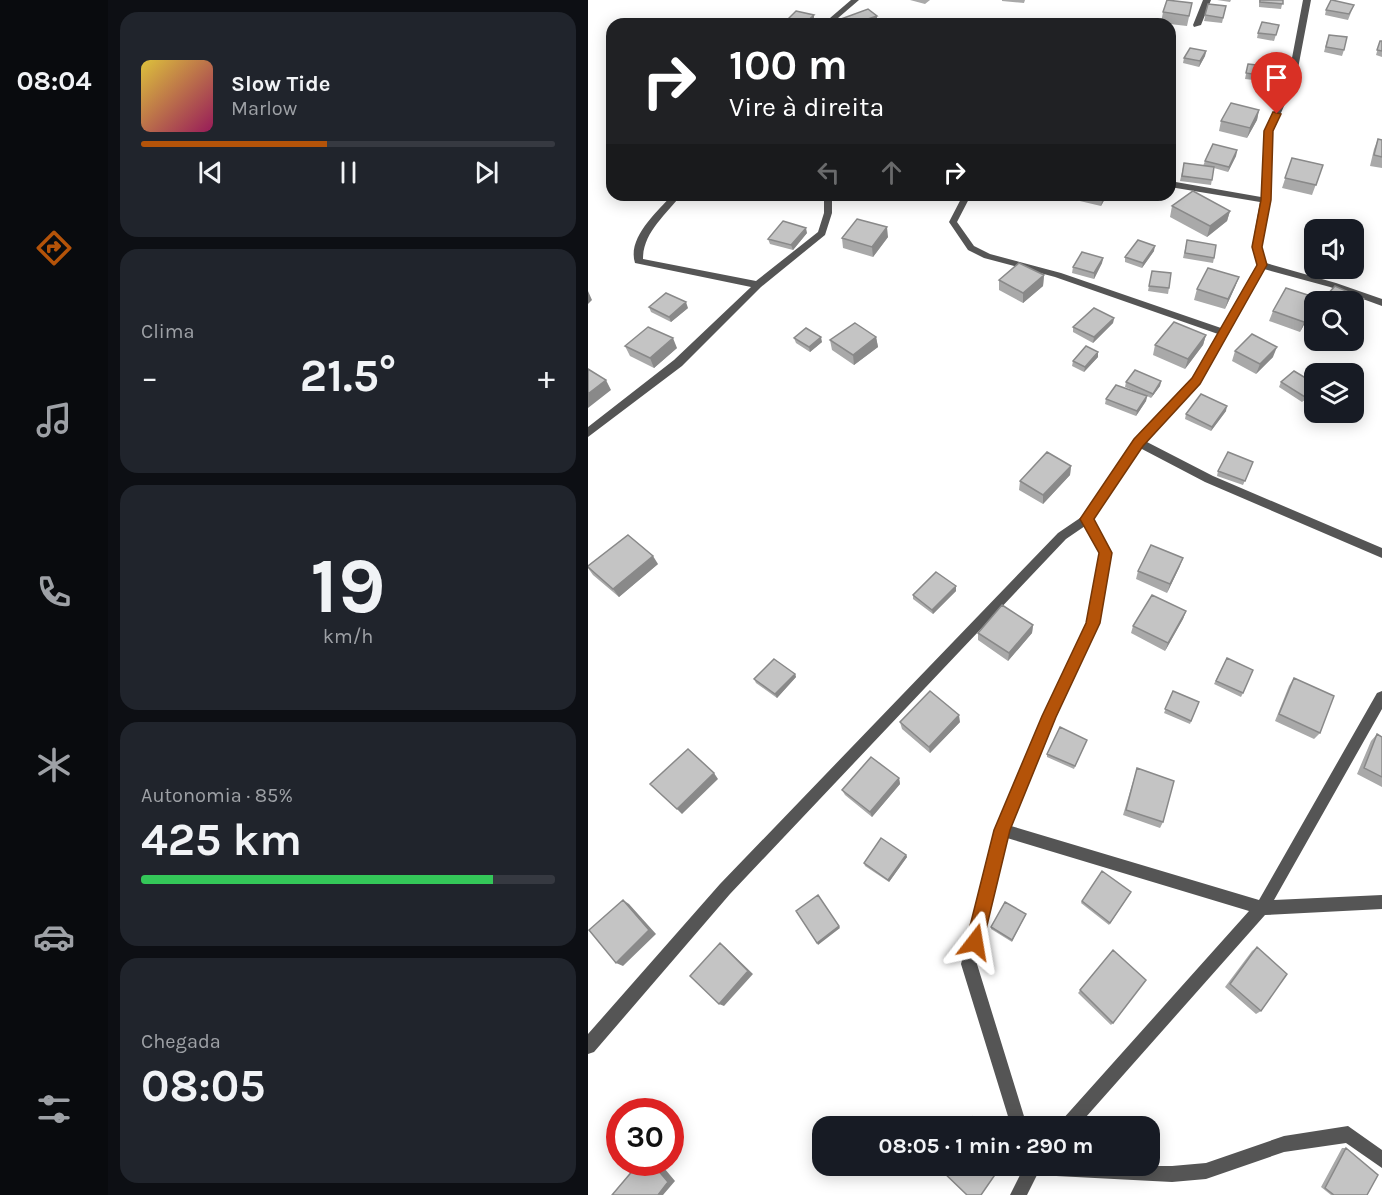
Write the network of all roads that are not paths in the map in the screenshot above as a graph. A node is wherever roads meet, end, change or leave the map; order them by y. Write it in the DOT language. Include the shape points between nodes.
graph roads {
  1 [pos="855,0"];
  2 [pos="1208,0"];
  3 [pos="1307,0"];
  4 [pos="834,18"];
  5 [pos="1197,25"];
  6 [pos="1176,185"];
  7 [pos="1266,200"];
  8 [pos="671,201"];
  9 [pos="828,201"];
  10 [pos="964,201"];
  11 [pos="1262,265"];
  12 [pos="758,285"];
  13 [pos="1382,303"];
  14 [pos="1225,333"];
  15 [pos="588,433"];
  16 [pos="1138,442"];
  17 [pos="1087,519"];
  18 [pos="1382,553"];
  19 [pos="1382,697"];
  20 [pos="1002,830"];
  21 [pos="1382,902"];
  22 [pos="1262,908"];
  23 [pos="588,1046"];
  24 [pos="1016,1116"];
  25 [pos="1077,1116"];
  26 [pos="1382,1160"];
  27 [pos="1160,1173"];
  28 [pos="1026,1176"];
  29 [pos="1017,1195"];
  1 -- 4 [label="street"];
  2 -- 5 [label="street"];
  3 -- 7 [label="street" via="1292,79 1269,131"];
  6 -- 7 [label="street"];
  7 -- 11 [label="street" via="1257,247"];
  8 -- 12 [label="street" via="652,222 637,252 638,261"];
  9 -- 12 [label="street" via="822,232"];
  10 -- 14 [label="street" via="952,222 971,248"];
  11 -- 13 [label="street"];
  11 -- 14 [label="street"];
  12 -- 15 [label="street" via="678,363"];
  14 -- 16 [label="street" via="1196,381"];
  16 -- 17 [label="street"];
  16 -- 18 [label="street" via="1209,479"];
  17 -- 20 [label="street" via="1106,553 1093,623"];
  17 -- 23 [label="street" via="1062,536 725,889"];
  19 -- 22 [label="street"];
  20 -- 22 [label="street"];
  20 -- 24 [label="street" via="969,964"];
  21 -- 22 [label="street"];
  22 -- 25 [label="street"];
  26 -- 27 [label="street" via="1348,1134 1284,1144 1206,1171"];
  28 -- 29 [label="street"];
}
